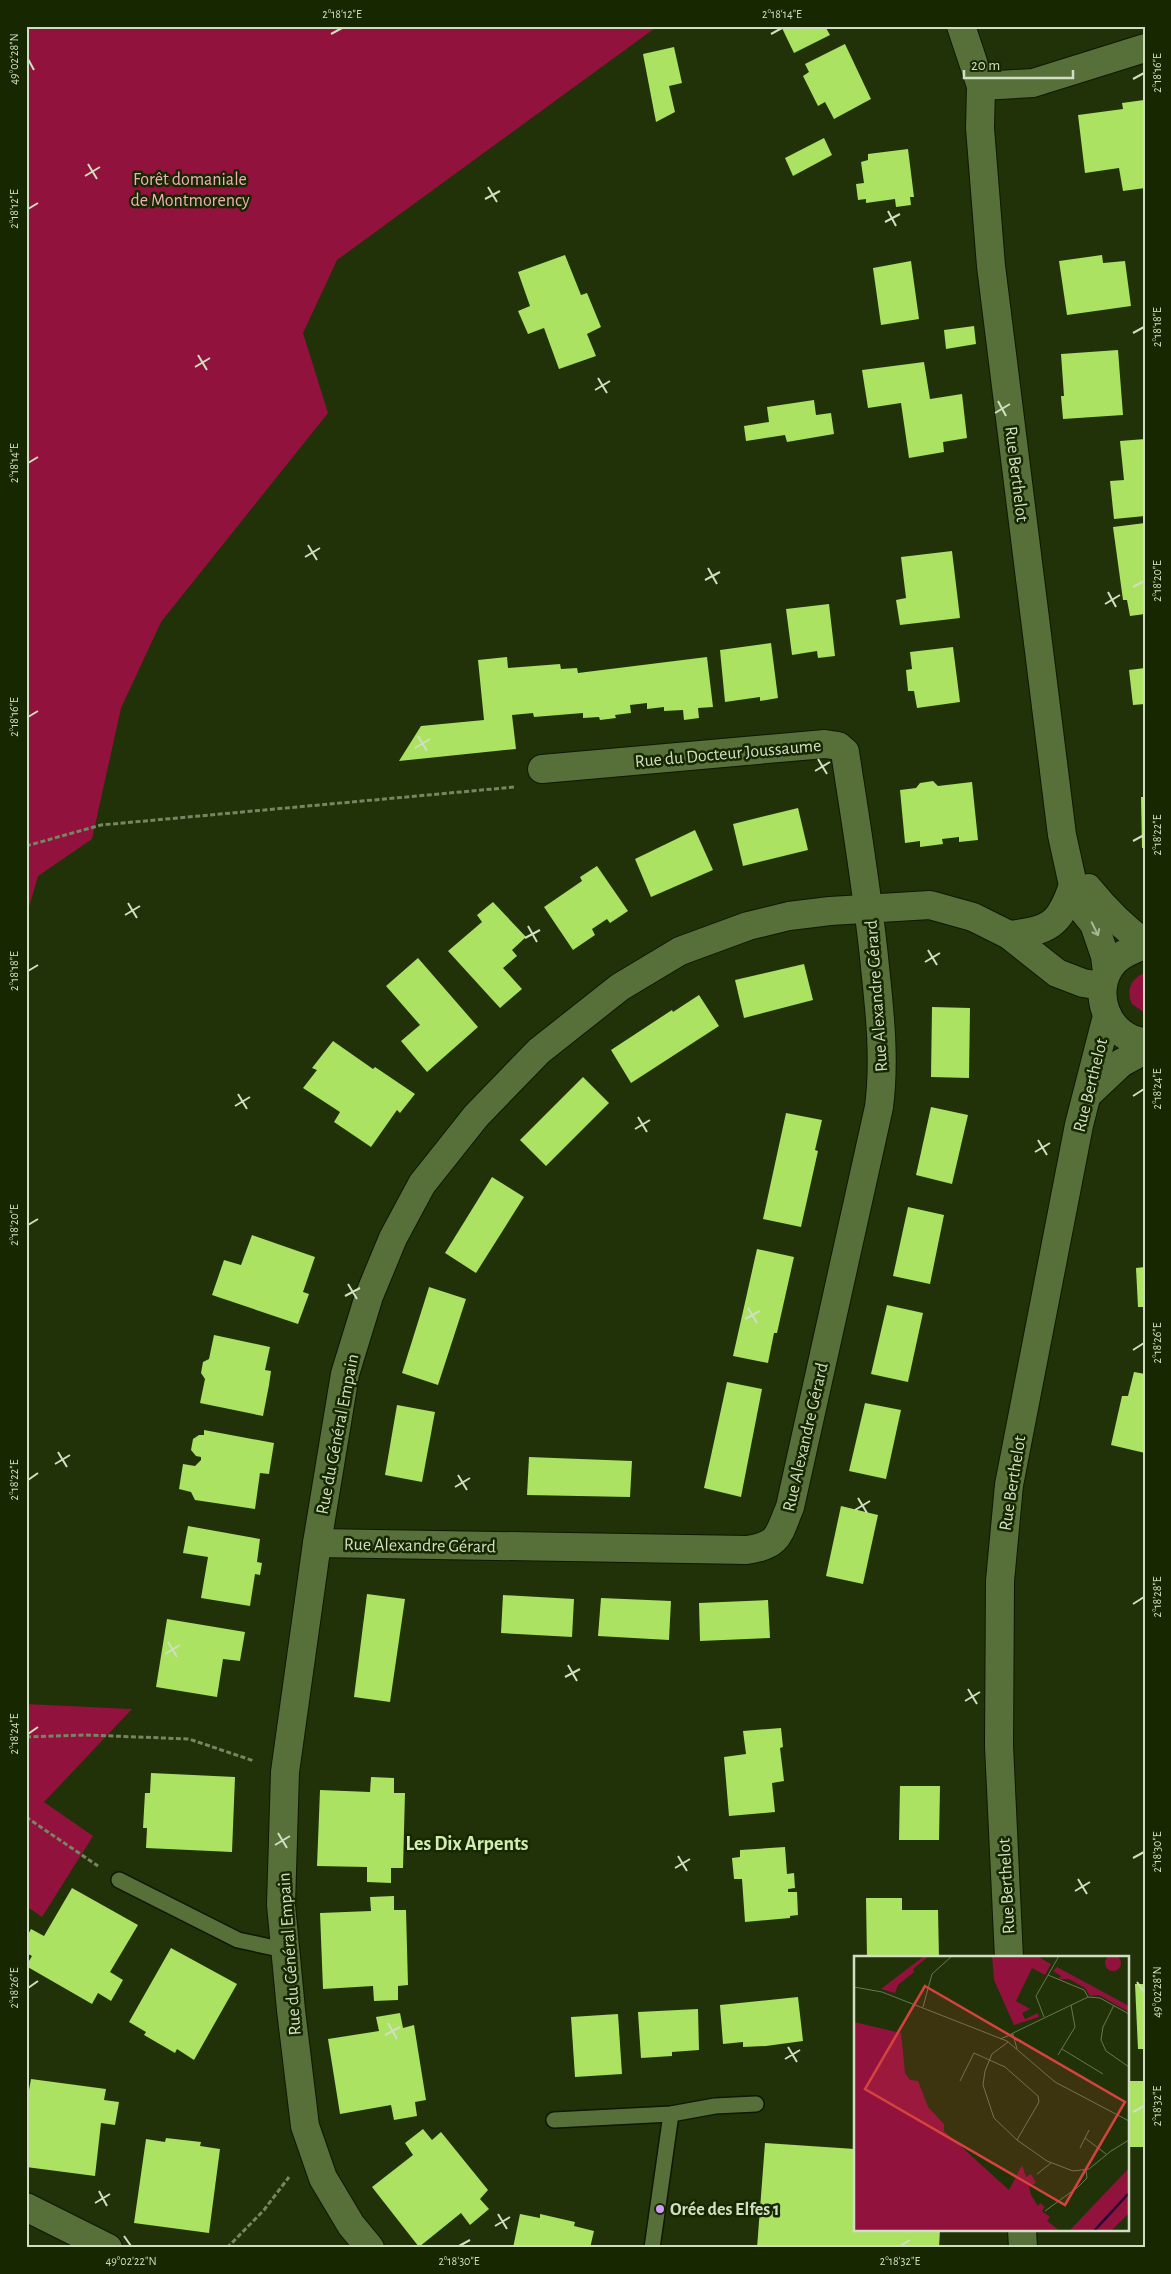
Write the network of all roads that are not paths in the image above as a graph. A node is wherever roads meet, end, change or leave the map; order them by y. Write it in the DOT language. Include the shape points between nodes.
graph roads {
  1 [pos="961,26"];
  2 [pos="1145,48"];
  3 [pos="981,86"];
  4 [pos="542,769"];
  5 [pos="1062,835"];
  6 [pos="1073,885"];
  7 [pos="869,908"];
  8 [pos="1008,935"];
  9 [pos="1145,944"];
  10 [pos="1105,979"];
  11 [pos="1107,1016"];
  12 [pos="1145,1042"];
  13 [pos="1145,1050"];
  14 [pos="1087,1095"];
  15 [pos="317,1543"];
  16 [pos="119,1880"];
  17 [pos="284,1950"];
  18 [pos="1009,1956"];
  19 [pos="756,2104"];
  20 [pos="671,2114"];
  21 [pos="554,2120"];
  22 [pos="26,2207"];
  23 [pos="1022,2232"];
  24 [pos="108,2248"];
  25 [pos="370,2248"];
  26 [pos="652,2248"];
  27 [pos="1023,2248"];
  1 -- 3 [label="street, Rue Berthelot"];
  2 -- 3 [label="street" via="1033,83"];
  3 -- 5 [label="street, Rue Berthelot" via="981,138 991,266"];
  4 -- 7 [label="street, Rue du Docteur Joussaume" via="825,744 838,746 845,752"];
  5 -- 6 [label="street, Rue Berthelot"];
  5 -- 9 [label="street, Rue Berthelot" via="1087,886 1126,930"];
  6 -- 8 [label="street" via="1066,908 1053,924"];
  6 -- 10 [label="street, Rue Berthelot, one-way" via="1082,909 1099,936 1105,956"];
  7 -- 8 [label="street, Rue du Général Empain" via="930,905 973,917"];
  7 -- 15 [label="street, Rue du Général Empain" via="789,916 748,926 680,951 620,987 539,1051 476,1116 422,1184 393,1238 369,1296 345,1374"];
  7 -- 15 [label="street, Rue Alexandre Gérard" via="881,1023 880,1108 790,1507 772,1543 729,1551"];
  8 -- 10 [label="street, Rue du Général Empain" via="1057,972 1083,983"];
  9 -- 10 [label="street" via="1114,961"];
  10 -- 11 [label="street, Rue Berthelot" via="1102,1002"];
  11 -- 12 [label="street" via="1128,1037"];
  11 -- 14 [label="street, Rue Berthelot"];
  13 -- 14 [label="street" via="1121,1064"];
  14 -- 18 [label="street, Rue Berthelot" via="1009,1485 1000,1581 999,1746"];
  15 -- 17 [label="street, Rue du Général Empain" via="284,1772 281,1905"];
  16 -- 17 [label="lane" via="238,1940"];
  17 -- 25 [label="street, Rue du Général Empain" via="305,2126 323,2178"];
  19 -- 20 [label="lane" via="715,2106"];
  20 -- 21 [label="lane"];
  20 -- 26 [label="lane"];
  22 -- 24 [label="street"];
  23 -- 27 [label="street"];
}
